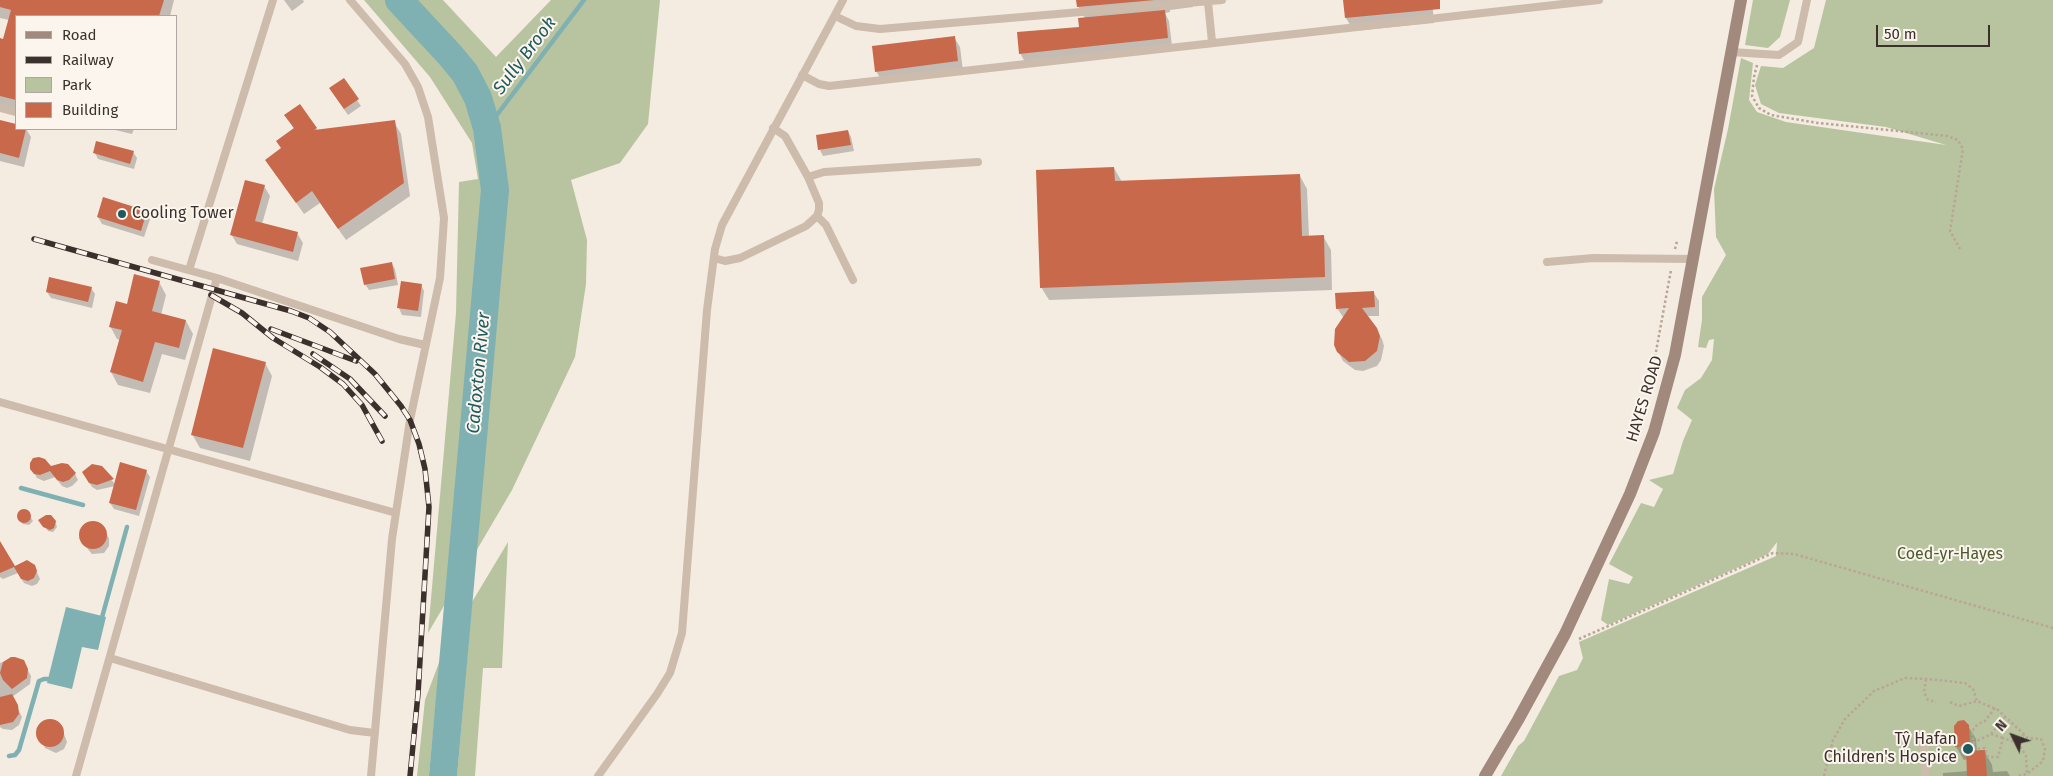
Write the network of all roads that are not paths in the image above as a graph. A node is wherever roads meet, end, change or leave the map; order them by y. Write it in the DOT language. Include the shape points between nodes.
graph roads {
  1 [pos="273,0"];
  2 [pos="350,0"];
  3 [pos="843,0"];
  4 [pos="1222,0"];
  5 [pos="1599,0"];
  6 [pos="1741,0"];
  7 [pos="1807,0"];
  8 [pos="1208,2"];
  9 [pos="834,16"];
  10 [pos="1212,42"];
  11 [pos="1731,52"];
  12 [pos="802,75"];
  13 [pos="0,108"];
  14 [pos="15,112"];
  15 [pos="773,128"];
  16 [pos="978,162"];
  17 [pos="808,177"];
  18 [pos="817,216"];
  19 [pos="714,258"];
  20 [pos="152,260"];
  21 [pos="1693,260"];
  22 [pos="1547,262"];
  23 [pos="189,270"];
  24 [pos="217,278"];
  25 [pos="853,280"];
  26 [pos="425,345"];
  27 [pos="0,402"];
  28 [pos="170,449"];
  29 [pos="396,513"];
  30 [pos="110,658"];
  31 [pos="375,733"];
  32 [pos="1924,736"];
  33 [pos="76,776"];
  34 [pos="371,776"];
  35 [pos="598,776"];
  36 [pos="1485,776"];
  37 [pos="1925,776"];
  1 -- 23 [label="lane"];
  2 -- 26 [label="lane" via="412,74 428,117 444,218 440,278"];
  3 -- 9 [label="lane"];
  4 -- 8 [label="lane"];
  5 -- 10 [label="lane"];
  6 -- 11 [label="street, HAYES ROAD"];
  7 -- 11 [label="lane" via="1798,42 1779,55"];
  8 -- 9 [label="lane" via="880,29 856,26"];
  8 -- 10 [label="lane"];
  9 -- 12 [label="lane"];
  10 -- 12 [label="lane" via="829,86"];
  11 -- 21 [label="street, HAYES ROAD"];
  12 -- 15 [label="lane"];
  13 -- 14 [label="lane"];
  15 -- 17 [label="lane" via="785,136"];
  15 -- 19 [label="lane" via="722,225"];
  16 -- 17 [label="lane" via="824,172"];
  17 -- 18 [label="lane" via="819,203"];
  18 -- 19 [label="lane" via="806,226 740,258 725,261"];
  18 -- 25 [label="lane" via="826,225"];
  19 -- 35 [label="lane" via="707,310 682,634 670,673"];
  20 -- 23 [label="lane"];
  21 -- 22 [label="lane" via="1593,258"];
  21 -- 36 [label="street, HAYES ROAD" via="1675,355 1654,432 1630,494 1566,634"];
  23 -- 24 [label="lane"];
  24 -- 26 [label="lane"];
  24 -- 28 [label="lane"];
  26 -- 29 [label="lane"];
  27 -- 28 [label="lane"];
  28 -- 29 [label="lane"];
  28 -- 30 [label="lane"];
  29 -- 31 [label="lane"];
  30 -- 31 [label="lane" via="350,730"];
  30 -- 33 [label="lane"];
  31 -- 34 [label="lane"];
  32 -- 37 [label="lane"];
}
